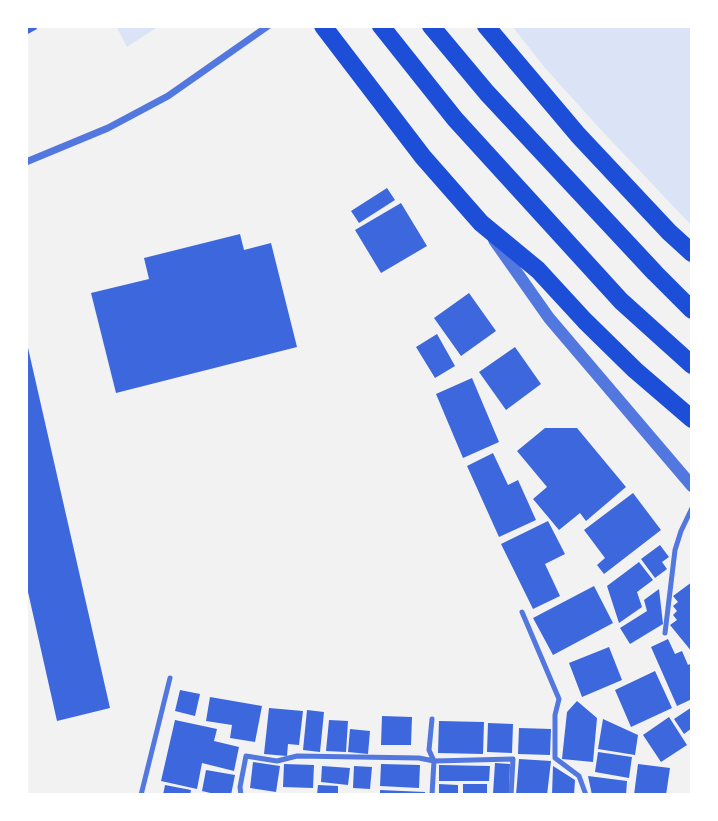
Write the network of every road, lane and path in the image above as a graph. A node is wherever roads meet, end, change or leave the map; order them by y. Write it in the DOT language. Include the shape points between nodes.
graph roads {
  1 [pos="268,26"];
  2 [pos="323,26"];
  3 [pos="381,26"];
  4 [pos="431,26"];
  5 [pos="486,26"];
  6 [pos="26,162"];
  7 [pos="481,223"];
  8 [pos="692,253"];
  9 [pos="692,310"];
  10 [pos="692,365"];
  11 [pos="692,419"];
  12 [pos="692,486"];
  13 [pos="692,508"];
  14 [pos="522,612"];
  15 [pos="665,633"];
  16 [pos="170,678"];
  17 [pos="432,719"];
  18 [pos="434,761"];
  19 [pos="141,795"];
  20 [pos="241,795"];
  21 [pos="432,795"];
  22 [pos="511,795"];
  23 [pos="586,795"];
  1 -- 6 [label="street" via="168,96 108,128"];
  2 -- 7 [label="main road" via="423,157"];
  3 -- 10 [label="main road" via="455,119 621,301"];
  4 -- 9 [label="main road" via="487,93"];
  5 -- 8 [label="main road" via="578,135"];
  7 -- 11 [label="main road" via="538,270 635,370"];
  7 -- 12 [label="street" via="549,318"];
  13 -- 15 [label="lane" via="675,550"];
  14 -- 23 [label="lane" via="559,699 555,758 579,776"];
  16 -- 19 [label="lane"];
  17 -- 18 [label="lane" via="429,750"];
  18 -- 20 [label="lane" via="296,756 277,761 246,756"];
  18 -- 21 [label="lane"];
  18 -- 22 [label="lane" via="513,759"];
}
